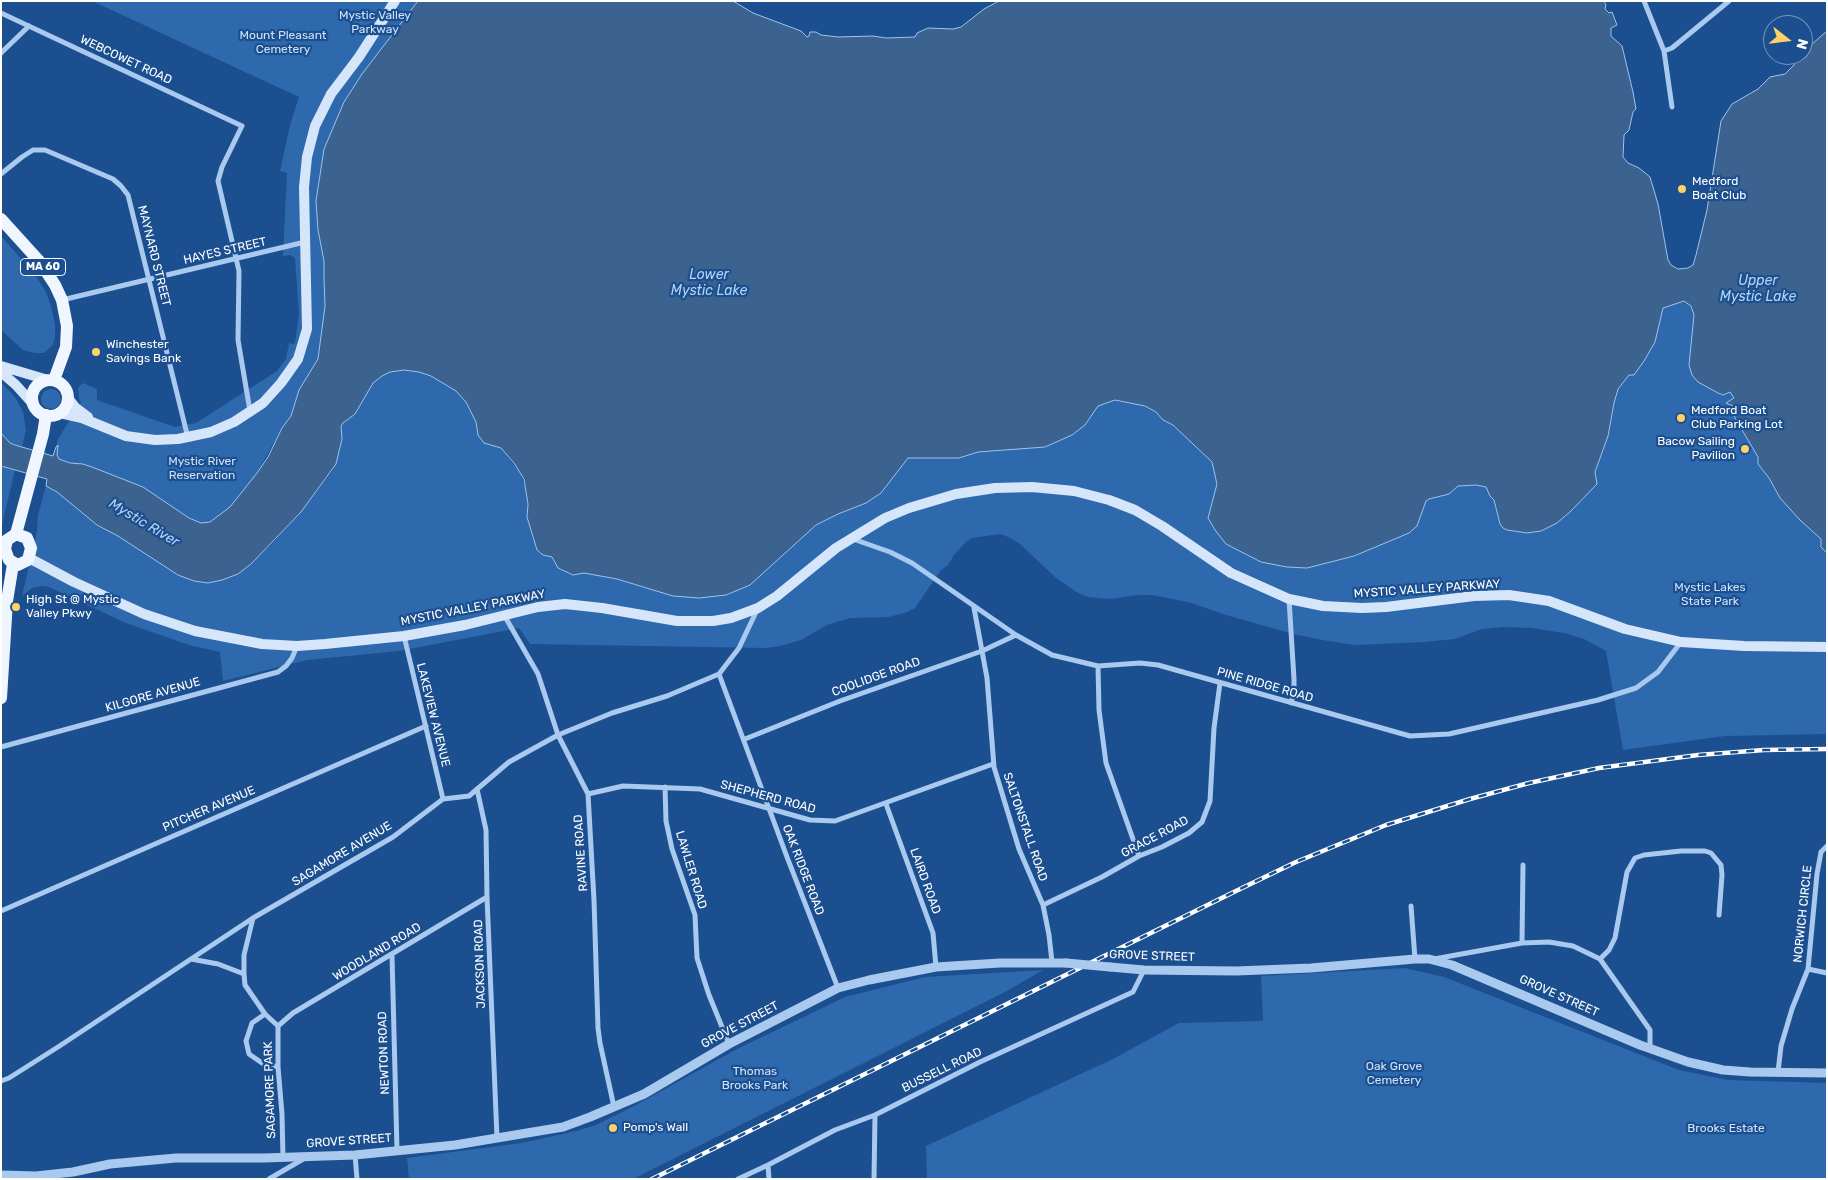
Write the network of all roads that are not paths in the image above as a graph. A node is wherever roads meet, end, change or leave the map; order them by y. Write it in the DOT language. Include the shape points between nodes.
graph roads {
  1 [pos="395,1"];
  2 [pos="1644,1"];
  3 [pos="1729,1"];
  4 [pos="1,13"];
  5 [pos="29,26"];
  6 [pos="1664,51"];
  7 [pos="1,53"];
  8 [pos="1672,107"];
  9 [pos="1,174"];
  10 [pos="1,219"];
  11 [pos="305,242"];
  12 [pos="237,259"];
  13 [pos="150,280"];
  14 [pos="62,300"];
  15 [pos="1,366"];
  16 [pos="1,372"];
  17 [pos="51,380"];
  18 [pos="68,398"];
  19 [pos="33,404"];
  20 [pos="250,412"];
  21 [pos="60,413"];
  22 [pos="46,416"];
  23 [pos="96,424"];
  24 [pos="188,438"];
  25 [pos="16,534"];
  26 [pos="850,538"];
  27 [pos="3,548"];
  28 [pos="29,558"];
  29 [pos="13,564"];
  30 [pos="5,594"];
  31 [pos="1289,599"];
  32 [pos="758,608"];
  33 [pos="974,608"];
  34 [pos="504,615"];
  35 [pos="1016,635"];
  36 [pos="404,636"];
  37 [pos="1681,642"];
  38 [pos="297,646"];
  39 [pos="1827,647"];
  40 [pos="982,651"];
  41 [pos="1098,666"];
  42 [pos="719,674"];
  43 [pos="1220,682"];
  44 [pos="1,698"];
  45 [pos="1291,703"];
  46 [pos="426,726"];
  47 [pos="558,735"];
  48 [pos="744,739"];
  49 [pos="1,747"];
  50 [pos="994,764"];
  51 [pos="665,787"];
  52 [pos="478,790"];
  53 [pos="588,794"];
  54 [pos="443,799"];
  55 [pos="886,804"];
  56 [pos="770,809"];
  57 [pos="1827,846"];
  58 [pos="1138,856"];
  59 [pos="1523,865"];
  60 [pos="487,897"];
  61 [pos="1043,905"];
  62 [pos="1411,906"];
  63 [pos="1,911"];
  64 [pos="1719,915"];
  65 [pos="253,918"];
  66 [pos="1522,943"];
  67 [pos="392,955"];
  68 [pos="190,959"];
  69 [pos="1415,959"];
  70 [pos="1600,959"];
  71 [pos="1428,960"];
  72 [pos="1052,962"];
  73 [pos="936,967"];
  74 [pos="1808,969"];
  75 [pos="1144,970"];
  76 [pos="1827,973"];
  77 [pos="244,974"];
  78 [pos="838,988"];
  79 [pos="265,1014"];
  80 [pos="278,1026"];
  81 [pos="729,1044"];
  82 [pos="1650,1049"];
  83 [pos="278,1067"];
  84 [pos="1778,1072"];
  85 [pos="1827,1073"];
  86 [pos="1,1081"];
  87 [pos="614,1107"];
  88 [pos="875,1115"];
  89 [pos="497,1138"];
  90 [pos="397,1150"];
  91 [pos="355,1155"];
  92 [pos="306,1157"];
  93 [pos="283,1158"];
  94 [pos="768,1165"];
  95 [pos="74,1172"];
  96 [pos="1,1175"];
  97 [pos="66,1179"];
  98 [pos="269,1179"];
  99 [pos="358,1179"];
  100 [pos="738,1179"];
  101 [pos="769,1179"];
  102 [pos="874,1179"];
  1 -- 11 [label="main road" via="359,57 330,94 315,126 305,172"];
  2 -- 6 [label="street"];
  3 -- 6 [label="street"];
  4 -- 5 [label="street, WEBCOWET ROAD"];
  5 -- 7 [label="street"];
  5 -- 12 [label="street, WEBCOWET ROAD" via="242,126 218,180"];
  6 -- 8 [label="street"];
  9 -- 13 [label="street, MAYNARD STREET" via="33,150 46,150 113,179 128,195"];
  10 -- 14 [label="main road, MA 60" via="40,262"];
  11 -- 12 [label="street, HAYES STREET"];
  11 -- 20 [label="main road" via="308,329 302,350 285,379"];
  12 -- 13 [label="street, HAYES STREET"];
  12 -- 20 [label="street" via="240,281 238,340"];
  13 -- 14 [label="street, HAYES STREET"];
  13 -- 24 [label="street, MAYNARD STREET"];
  14 -- 17 [label="main road, MA 60" via="67,326 66,347"];
  15 -- 17 [label="main road"];
  16 -- 19 [label="main road"];
  17 -- 18 [label="main road" via="64,386"];
  17 -- 19 [label="main road, MA 60" via="36,386"];
  18 -- 21 [label="main road"];
  18 -- 23 [label="main road"];
  19 -- 22 [label="main road"];
  20 -- 24 [label="main road" via="222,427"];
  21 -- 22 [label="main road"];
  21 -- 23 [label="main road"];
  22 -- 25 [label="main road"];
  23 -- 24 [label="main road" via="118,434 145,439"];
  25 -- 27 [label="main road" via="7,540"];
  25 -- 28 [label="main road" via="23,535 29,542"];
  26 -- 31 [label="main road, MYSTIC VALLEY PARKWAY" via="901,511 956,494 1011,487 1074,491 1135,510 1231,572"];
  26 -- 32 [label="main road, MYSTIC VALLEY PARKWAY"];
  26 -- 33 [label="street, PINE RIDGE ROAD" via="912,563"];
  27 -- 29 [label="main road"];
  28 -- 29 [label="main road" via="22,564"];
  28 -- 38 [label="main road, MYSTIC VALLEY PARKWAY" via="104,597 169,623 241,641"];
  29 -- 30 [label="main road"];
  30 -- 44 [label="main road"];
  31 -- 37 [label="main road, MYSTIC VALLEY PARKWAY" via="1324,606 1362,608 1509,595 1549,601 1625,629"];
  31 -- 45 [label="street" via="1294,679"];
  32 -- 34 [label="main road, MYSTIC VALLEY PARKWAY" via="731,618 704,622 659,619 565,604"];
  32 -- 42 [label="street" via="740,648"];
  33 -- 35 [label="street, PINE RIDGE ROAD"];
  33 -- 40 [label="street, SALTONSTALL ROAD"];
  34 -- 36 [label="main road, MYSTIC VALLEY PARKWAY"];
  34 -- 47 [label="street, RAVINE ROAD" via="538,674"];
  35 -- 40 [label="street, COOLIDGE ROAD"];
  35 -- 41 [label="street, PINE RIDGE ROAD" via="1052,655"];
  36 -- 38 [label="main road, MYSTIC VALLEY PARKWAY"];
  36 -- 46 [label="street, LAKEVIEW AVENUE"];
  37 -- 39 [label="main road, MYSTIC VALLEY PARKWAY"];
  37 -- 45 [label="street, PINE RIDGE ROAD" via="1658,672 1636,688 1598,700 1449,734 1410,736"];
  38 -- 49 [label="street, KILGORE AVENUE" via="290,661 278,672"];
  40 -- 48 [label="street, COOLIDGE ROAD"];
  40 -- 50 [label="street, SALTONSTALL ROAD"];
  41 -- 43 [label="street, PINE RIDGE ROAD" via="1158,664"];
  41 -- 58 [label="street" via="1099,710 1106,763"];
  42 -- 47 [label="street"];
  42 -- 48 [label="street, OAK RIDGE ROAD"];
  43 -- 45 [label="street, PINE RIDGE ROAD"];
  43 -- 58 [label="street, GRACE ROAD" via="1210,801 1202,822 1169,844"];
  46 -- 54 [label="street, LAKEVIEW AVENUE"];
  46 -- 63 [label="street, PITCHER AVENUE"];
  47 -- 52 [label="street" via="509,762"];
  47 -- 53 [label="street, RAVINE ROAD"];
  48 -- 56 [label="street, OAK RIDGE ROAD"];
  50 -- 55 [label="street, SHEPHERD ROAD"];
  50 -- 61 [label="street, SALTONSTALL ROAD" via="1020,849"];
  51 -- 53 [label="street, SHEPHERD ROAD" via="623,786"];
  51 -- 56 [label="street, SHEPHERD ROAD" via="700,788"];
  51 -- 81 [label="street, LAWLER ROAD" via="666,821 672,849 695,915 697,958"];
  52 -- 54 [label="street" via="469,796"];
  52 -- 60 [label="street, JACKSON ROAD" via="486,830"];
  53 -- 87 [label="street, RAVINE ROAD" via="598,1028"];
  54 -- 65 [label="street, SAGAMORE AVENUE" via="392,837"];
  55 -- 56 [label="street, SHEPHERD ROAD" via="823,822"];
  55 -- 73 [label="street, LAIRD ROAD" via="933,932"];
  56 -- 78 [label="street, OAK RIDGE ROAD"];
  57 -- 74 [label="street, NORWICH CIRCLE" via="1821,852 1817,874"];
  58 -- 61 [label="street, GRACE ROAD"];
  59 -- 66 [label="street"];
  60 -- 67 [label="street, WOODLAND ROAD"];
  60 -- 89 [label="street, JACKSON ROAD"];
  61 -- 72 [label="street, SALTONSTALL ROAD"];
  62 -- 69 [label="street"];
  64 -- 70 [label="street" via="1722,875 1711,853 1681,850 1635,858 1627,872 1615,938"];
  65 -- 68 [label="street, SAGAMORE AVENUE"];
  65 -- 77 [label="street, SAGAMORE PARK" via="244,955"];
  66 -- 70 [label="street, GROVE STREET" via="1549,942 1573,946"];
  66 -- 71 [label="street, GROVE STREET"];
  67 -- 80 [label="street, WOODLAND ROAD" via="293,1013"];
  67 -- 90 [label="street, NEWTON ROAD"];
  68 -- 77 [label="street" via="218,964"];
  68 -- 86 [label="street, SAGAMORE AVENUE"];
  69 -- 71 [label="street, GROVE STREET"];
  69 -- 75 [label="street, GROVE STREET" via="1236,971"];
  70 -- 82 [label="street, GROVE STREET" via="1650,1030"];
  71 -- 82 [label="street, GROVE STREET" via="1452,965 1500,984"];
  72 -- 73 [label="street, GROVE STREET"];
  72 -- 75 [label="street, GROVE STREET, bridge"];
  73 -- 78 [label="street, GROVE STREET"];
  74 -- 76 [label="street"];
  74 -- 84 [label="street, NORWICH CIRCLE" via="1792,1009"];
  75 -- 88 [label="street, BUSSELL ROAD" via="1133,992 980,1062"];
  77 -- 79 [label="street, SAGAMORE PARK" via="245,985"];
  78 -- 81 [label="street, GROVE STREET"];
  79 -- 80 [label="street, SAGAMORE PARK"];
  79 -- 83 [label="street" via="252,1023 246,1041 249,1054 262,1063"];
  80 -- 83 [label="street, SAGAMORE PARK"];
  81 -- 87 [label="street, GROVE STREET" via="644,1094"];
  82 -- 84 [label="street, GROVE STREET" via="1706,1067"];
  83 -- 93 [label="street, SAGAMORE PARK"];
  84 -- 85 [label="street, GROVE STREET"];
  87 -- 89 [label="street, GROVE STREET" via="563,1127"];
  88 -- 94 [label="street, BUSSELL ROAD" via="834,1130"];
  88 -- 102 [label="street"];
  89 -- 90 [label="street, GROVE STREET"];
  90 -- 91 [label="street, GROVE STREET"];
  91 -- 92 [label="street, GROVE STREET"];
  91 -- 99 [label="street"];
  92 -- 93 [label="street, GROVE STREET"];
  92 -- 98 [label="street"];
  93 -- 95 [label="street, GROVE STREET" via="176,1158 110,1164"];
  94 -- 100 [label="street, BUSSELL ROAD"];
  94 -- 101 [label="street"];
  95 -- 96 [label="street, GROVE STREET"];
  95 -- 97 [label="street, GROVE STREET"];
}
